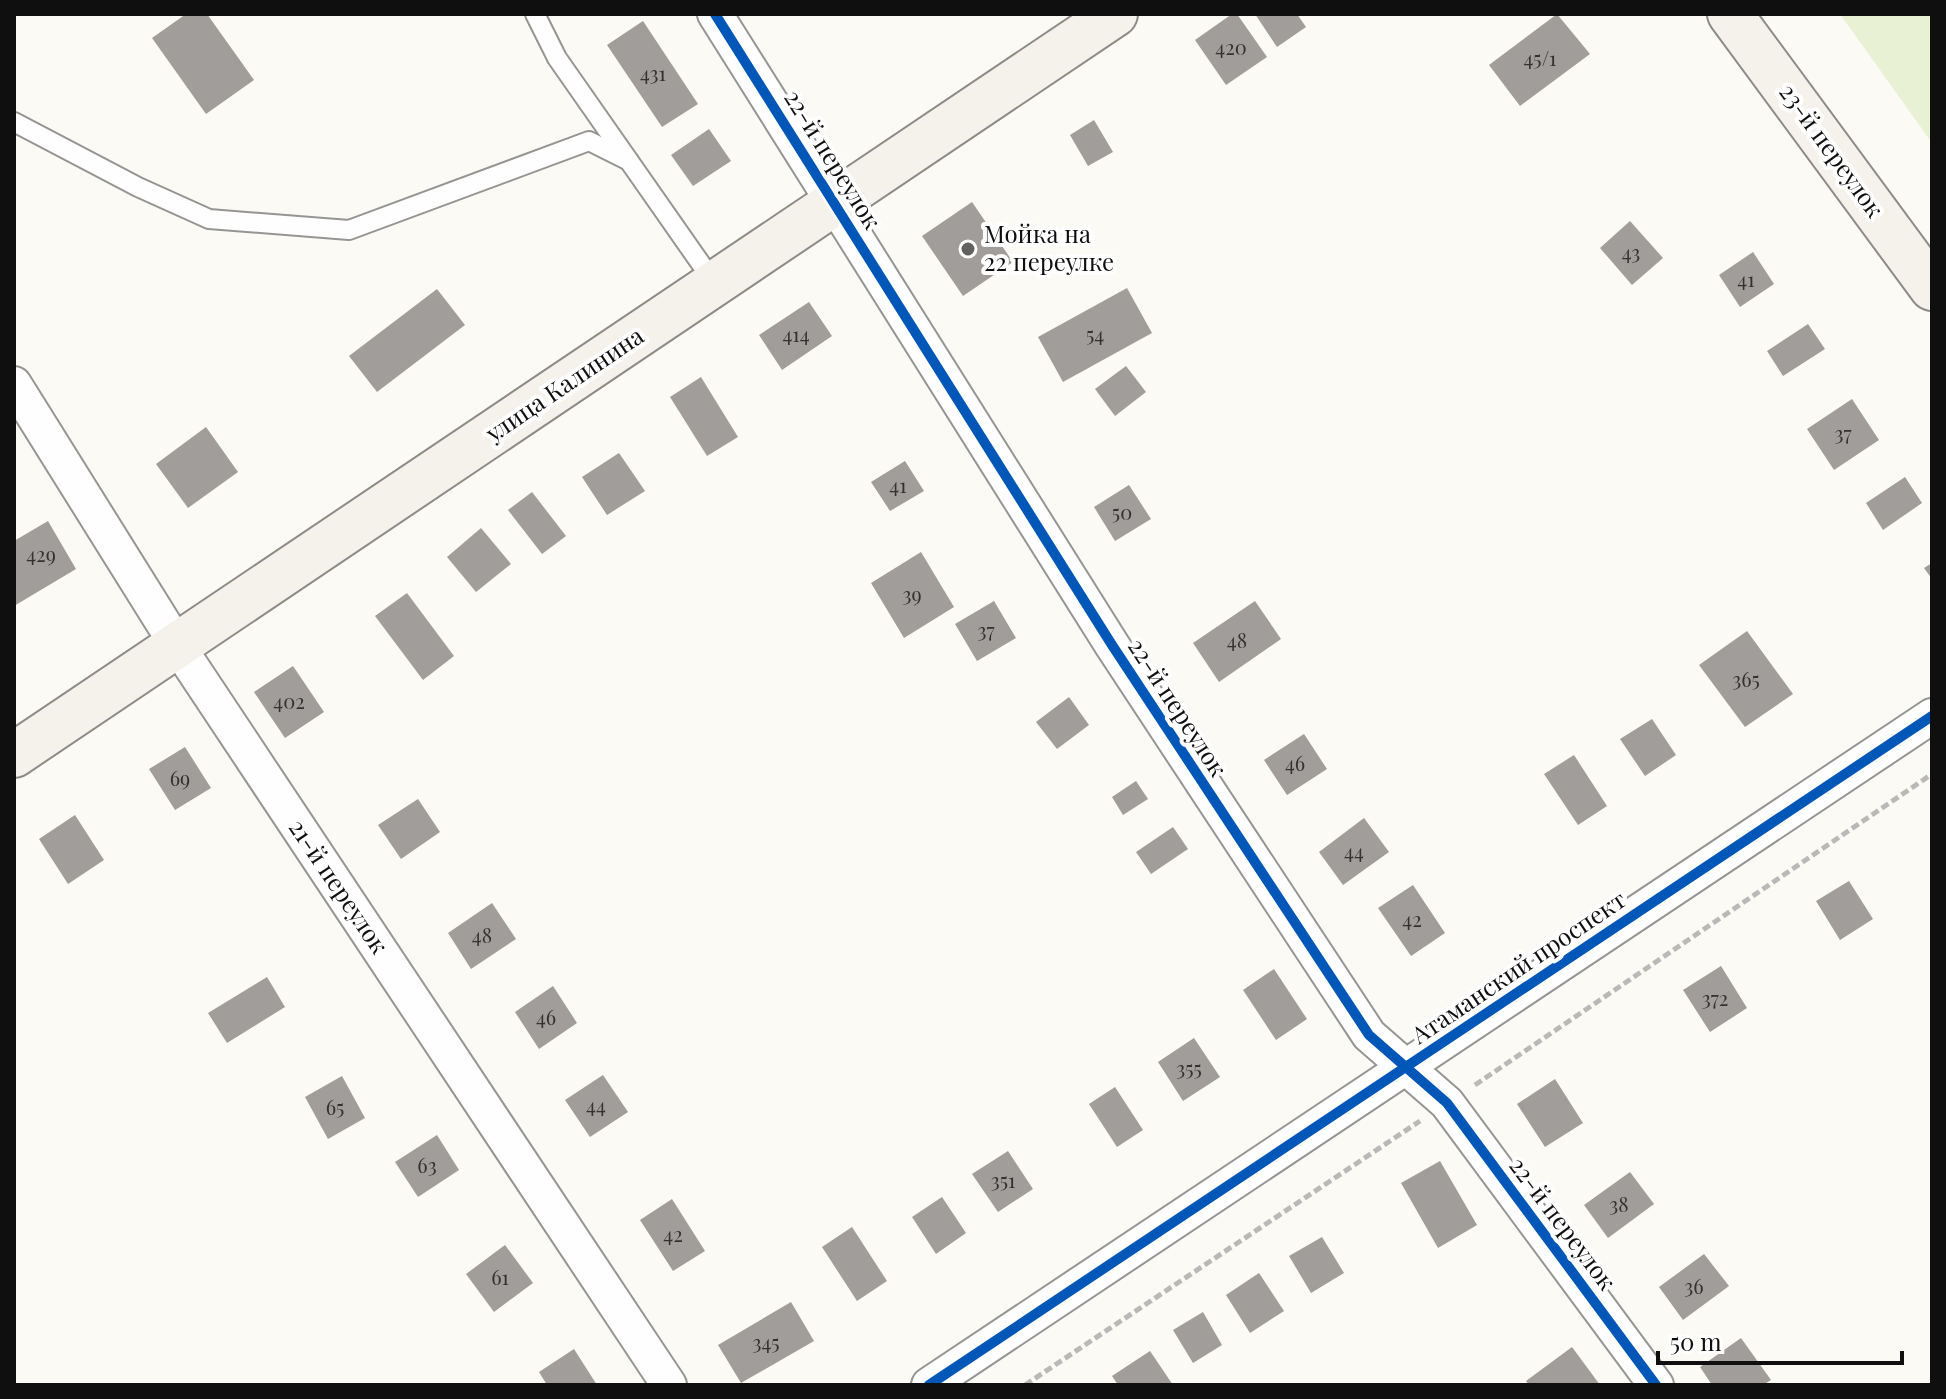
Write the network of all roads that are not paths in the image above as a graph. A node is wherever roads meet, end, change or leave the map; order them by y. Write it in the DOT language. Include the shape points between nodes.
graph roads {
  1 [pos="535,14"];
  2 [pos="715,14"];
  3 [pos="1115,14"];
  4 [pos="1730,14"];
  5 [pos="14,122"];
  6 [pos="629,161"];
  7 [pos="836,202"];
  8 [pos="715,284"];
  9 [pos="1932,288"];
  10 [pos="14,384"];
  11 [pos="177,645"];
  12 [pos="1932,716"];
  13 [pos="14,755"];
  14 [pos="1408,1067"];
  15 [pos="669,1385"];
  16 [pos="929,1385"];
  17 [pos="1656,1385"];
  1 -- 6 [label="lane" via="557,58"];
  2 -- 7 [label="street, 22-й переулок"];
  3 -- 7 [label="main road, улица Калинина"];
  4 -- 9 [label="main road, 23-й переулок"];
  5 -- 6 [label="lane" via="209,219 349,230 589,141"];
  6 -- 8 [label="lane"];
  7 -- 8 [label="main road, улица Калинина"];
  7 -- 14 [label="street, 22-й переулок" via="1112,645 1326,970 1369,1035"];
  8 -- 11 [label="main road, улица Калинина"];
  10 -- 11 [label="street, 21-й переулок"];
  11 -- 13 [label="main road, улица Калинина"];
  11 -- 15 [label="street, 21-й переулок"];
  12 -- 14 [label="street, Атаманский проспект"];
  14 -- 16 [label="street, Атаманский проспект"];
  14 -- 17 [label="street, 22-й переулок" via="1447,1103"];
}
